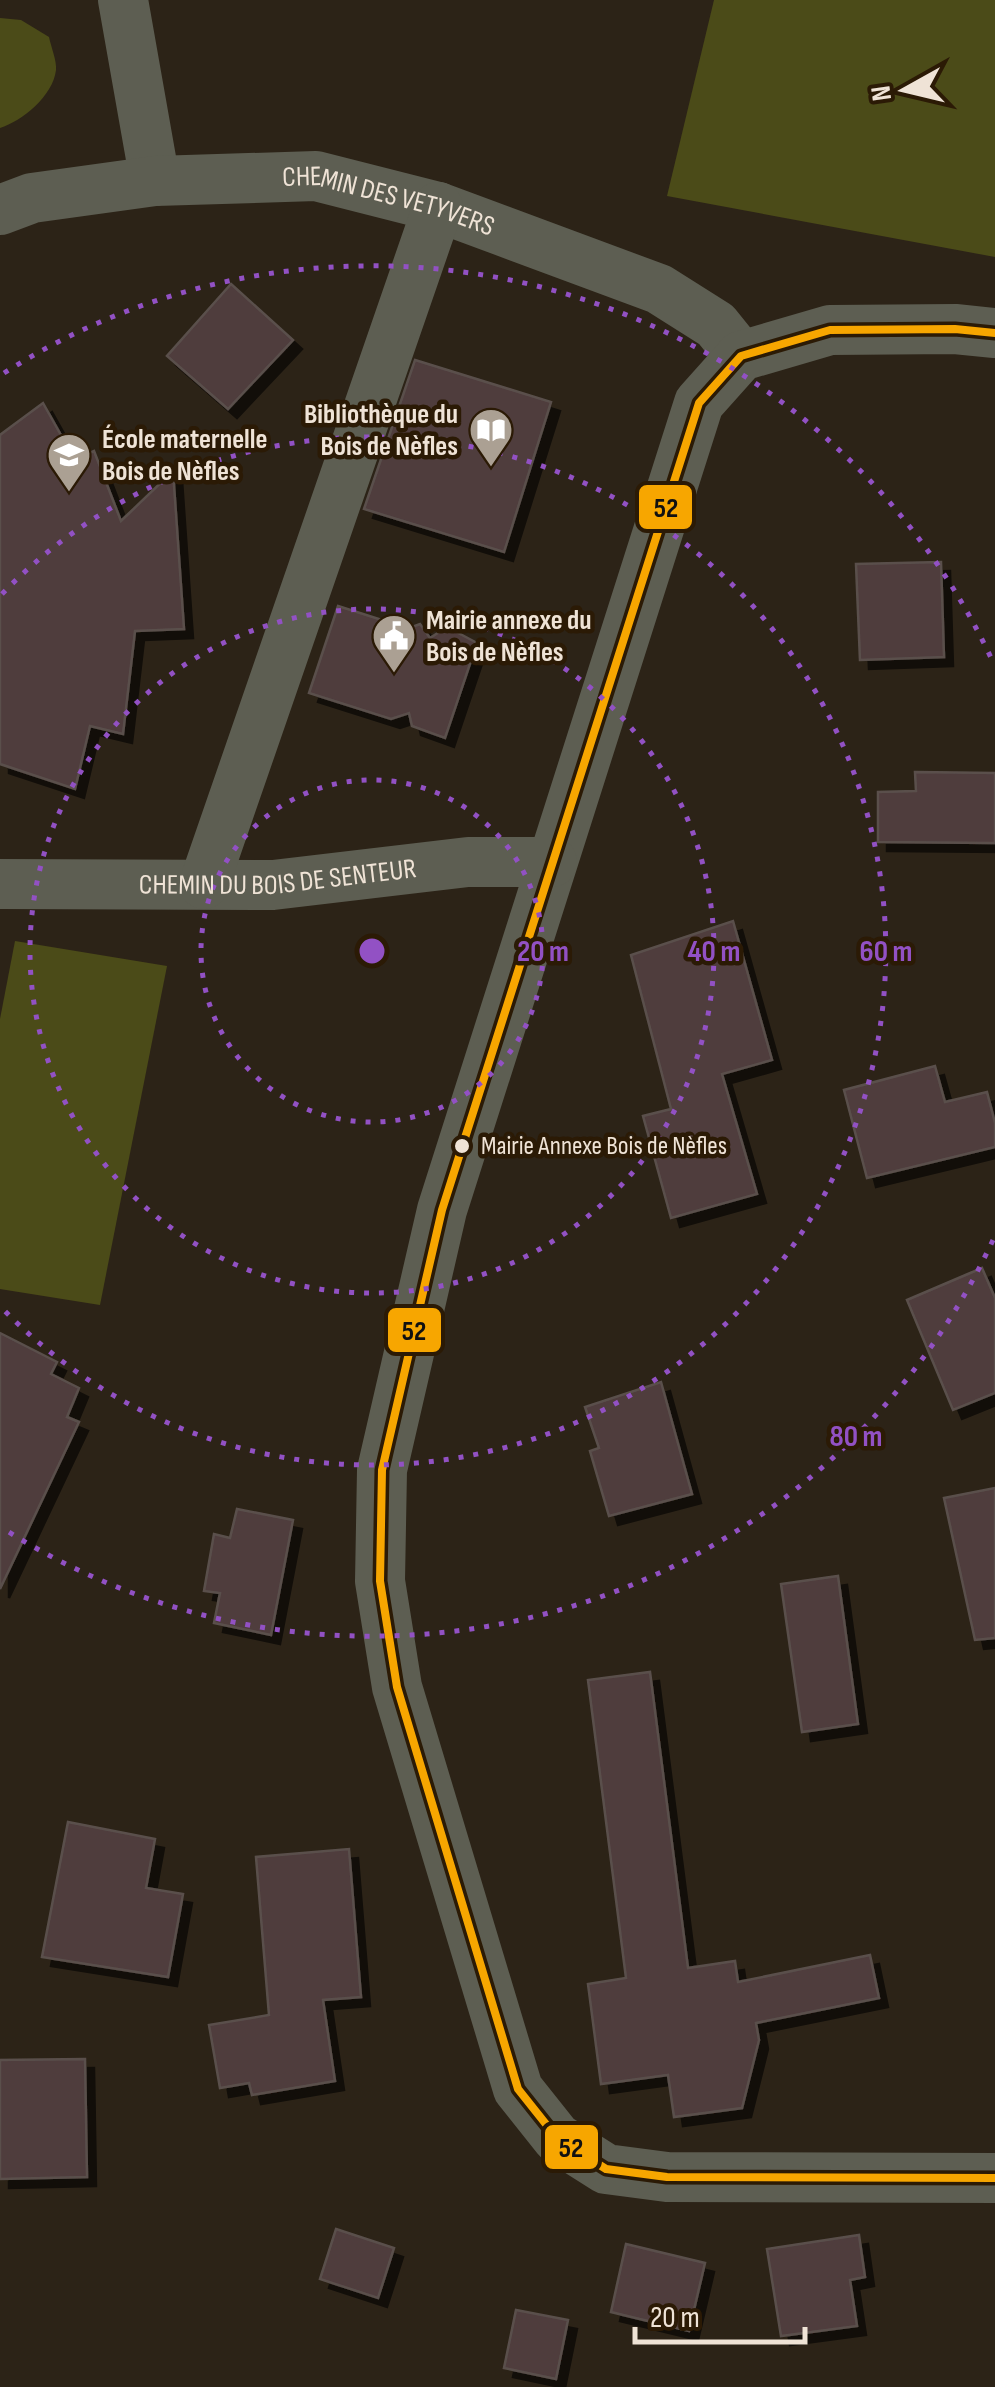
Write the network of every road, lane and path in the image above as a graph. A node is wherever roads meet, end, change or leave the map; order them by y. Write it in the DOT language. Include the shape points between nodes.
graph roads {
  1 [pos="124,0"];
  2 [pos="156,182"];
  3 [pos="438,206"];
  4 [pos="0,210"];
  5 [pos="995,333"];
  6 [pos="741,356"];
  7 [pos="552,862"];
  8 [pos="0,884"];
  9 [pos="204,884"];
  10 [pos="995,2178"];
  1 -- 2 [label="street"];
  2 -- 3 [label="street, CHEMIN DES VETYVERS" via="316,176"];
  2 -- 4 [label="street, CHEMIN DES VETYVERS" via="32,198"];
  3 -- 6 [label="street, CHEMIN DES VETYVERS" via="659,289 716,325"];
  3 -- 9 [label="street"];
  5 -- 6 [label="street" via="830,330"];
  6 -- 7 [label="street" via="698,403"];
  7 -- 9 [label="street, CHEMIN DU BOIS DE SENTEUR" via="468,862 272,885"];
  7 -- 10 [label="street" via="442,1210 382,1470 380,1580 397,1687 518,2089 557,2138 606,2169 666,2177"];
  8 -- 9 [label="street, CHEMIN DU BOIS DE SENTEUR"];
}
